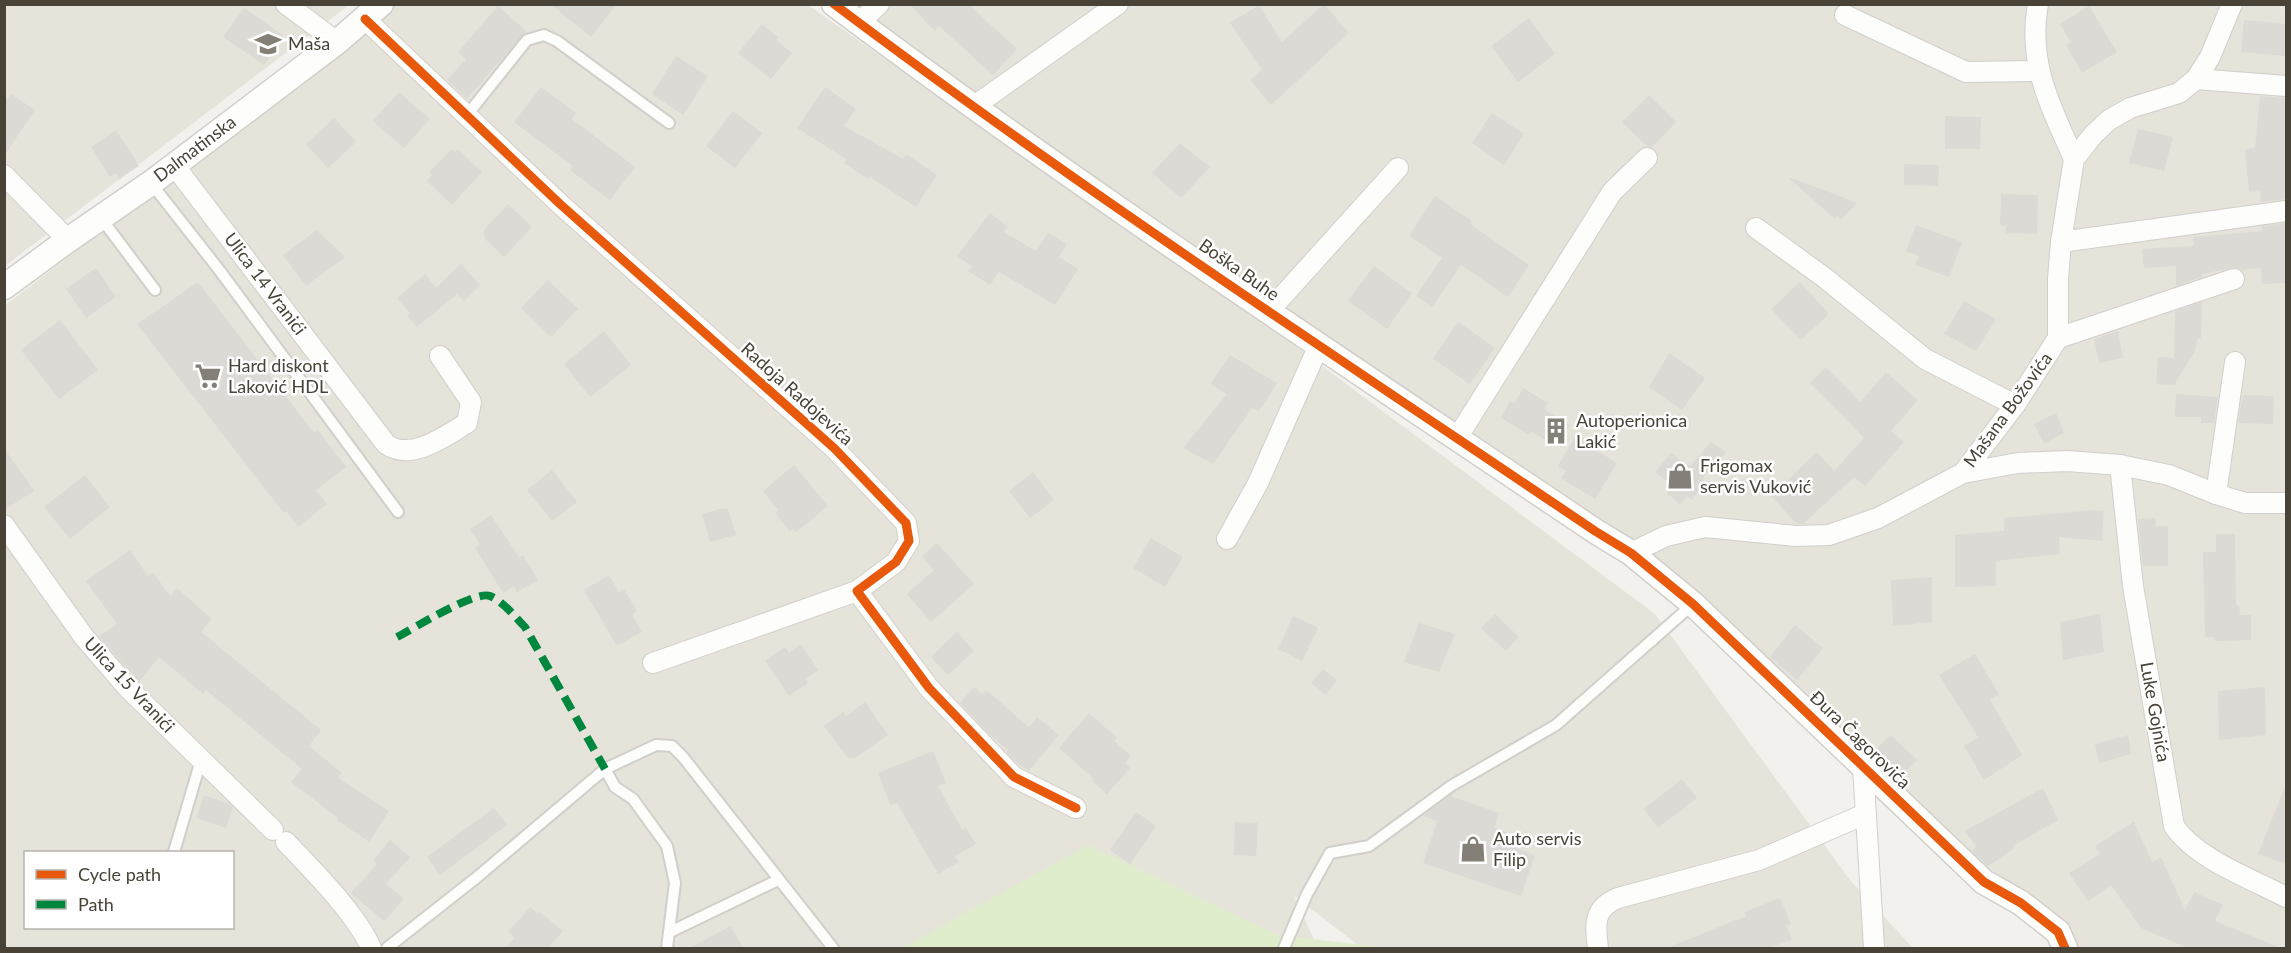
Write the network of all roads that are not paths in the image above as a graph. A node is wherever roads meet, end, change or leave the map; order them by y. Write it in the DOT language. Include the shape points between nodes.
graph roads {
  1 [pos="286,4"];
  2 [pos="834,4"];
  3 [pos="879,4"];
  4 [pos="1118,4"];
  5 [pos="2037,4"];
  6 [pos="2232,4"];
  7 [pos="373,12"];
  8 [pos="1845,15"];
  9 [pos="859,23"];
  10 [pos="337,42"];
  11 [pos="2038,70"];
  12 [pos="2196,79"];
  13 [pos="2286,86"];
  14 [pos="974,107"];
  15 [pos="467,115"];
  16 [pos="669,123"];
  17 [pos="1647,158"];
  18 [pos="2074,159"];
  19 [pos="174,165"];
  20 [pos="1398,168"];
  21 [pos="4,175"];
  22 [pos="151,183"];
  23 [pos="2286,211"];
  24 [pos="101,218"];
  25 [pos="1756,228"];
  26 [pos="68,240"];
  27 [pos="2061,242"];
  28 [pos="2234,279"];
  29 [pos="5,286"];
  30 [pos="155,290"];
  31 [pos="1269,311"];
  32 [pos="2058,339"];
  33 [pos="1319,345"];
  34 [pos="440,356"];
  35 [pos="2235,362"];
  36 [pos="2015,405"];
  37 [pos="1457,438"];
  38 [pos="2120,465"];
  39 [pos="1963,473"];
  40 [pos="2216,494"];
  41 [pos="2286,503"];
  42 [pos="398,512"];
  43 [pos="4,525"];
  44 [pos="1227,539"];
  45 [pos="1631,553"];
  46 [pos="857,591"];
  47 [pos="1693,604"];
  48 [pos="653,663"];
  49 [pos="201,760"];
  50 [pos="1863,766"];
  51 [pos="605,769"];
  52 [pos="1076,808"];
  53 [pos="1865,814"];
  54 [pos="174,851"];
  55 [pos="778,880"];
  56 [pos="2286,897"];
  57 [pos="670,932"];
  58 [pos="371,948"];
  59 [pos="387,948"];
  60 [pos="667,948"];
  61 [pos="833,948"];
  62 [pos="1284,948"];
  63 [pos="1598,948"];
  64 [pos="1874,948"];
  65 [pos="2065,948"];
  1 -- 10 [label="street"];
  2 -- 9 [label="street, Boška Buhe"];
  3 -- 9 [label="street"];
  4 -- 14 [label="street"];
  5 -- 11 [label="street" via="2034,46"];
  6 -- 12 [label="street, Mašana Božovića" via="2210,57"];
  7 -- 10 [label="street, Dalmatinska"];
  7 -- 15 [label="street, Radoja Radojevića"];
  8 -- 11 [label="street" via="1966,72"];
  9 -- 14 [label="street, Boška Buhe"];
  10 -- 19 [label="street, Dalmatinska"];
  11 -- 18 [label="street"];
  12 -- 13 [label="street"];
  12 -- 18 [label="street, Mašana Božovića" via="2179,93 2130,108 2109,120"];
  14 -- 31 [label="street, Boška Buhe"];
  15 -- 16 [label="lane" via="527,40 544,35"];
  15 -- 46 [label="street, Radoja Radojevića" via="560,204 834,448 906,523 909,541 896,562"];
  17 -- 37 [label="street" via="1612,192"];
  18 -- 27 [label="street, Mašana Božovića"];
  19 -- 22 [label="street, Dalmatinska"];
  19 -- 34 [label="street, Ulica 14 Vranići" via="391,448 409,450 441,439 467,423 471,402"];
  20 -- 31 [label="street"];
  21 -- 26 [label="street"];
  22 -- 24 [label="street, Dalmatinska"];
  22 -- 42 [label="lane"];
  23 -- 27 [label="street"];
  24 -- 26 [label="street, Dalmatinska"];
  24 -- 30 [label="lane"];
  25 -- 36 [label="street" via="1925,359"];
  26 -- 29 [label="street, Dalmatinska"];
  27 -- 32 [label="street, Mašana Božovića"];
  28 -- 32 [label="street"];
  31 -- 33 [label="street, Boška Buhe"];
  32 -- 36 [label="street, Mašana Božovića"];
  33 -- 37 [label="street, Boška Buhe"];
  33 -- 44 [label="street" via="1258,483"];
  35 -- 40 [label="street"];
  36 -- 39 [label="street, Mašana Božovića"];
  37 -- 45 [label="street, Boška Buhe"];
  38 -- 39 [label="street" via="2067,460 2018,463"];
  38 -- 40 [label="street" via="2169,475"];
  38 -- 56 [label="street, Luke Gojnića" via="2133,586 2174,826 2182,838 2220,863"];
  39 -- 45 [label="street, Mašana Božovića" via="1878,518 1829,535 1797,537 1705,527 1666,536"];
  40 -- 41 [label="street" via="2245,502"];
  43 -- 49 [label="street, Ulica 15 Vranići" via="84,638"];
  45 -- 47 [label="street, Đura Čagorovića"];
  46 -- 48 [label="street, Radoja Radojevića"];
  46 -- 52 [label="street" via="929,688 1014,777"];
  47 -- 50 [label="street, Đura Čagorovića"];
  47 -- 62 [label="lane" via="1556,725 1451,786 1369,846 1330,853"];
  49 -- 54 [label="lane"];
  49 -- 58 [label="street, Ulica 15 Vranići" via="332,893"];
  50 -- 53 [label="street, Đura Čagorovića"];
  50 -- 65 [label="street, Đura Čagorovića" via="1984,882 2021,903 2058,932"];
  51 -- 55 [label="lane" via="656,745 672,746"];
  51 -- 57 [label="lane" via="615,787 633,799 668,846 675,883"];
  51 -- 59 [label="lane"];
  53 -- 63 [label="street" via="1759,860 1606,903 1596,925"];
  53 -- 64 [label="street, Đura Čagorovića"];
  55 -- 57 [label="lane"];
  55 -- 61 [label="lane"];
  57 -- 60 [label="lane"];
}
